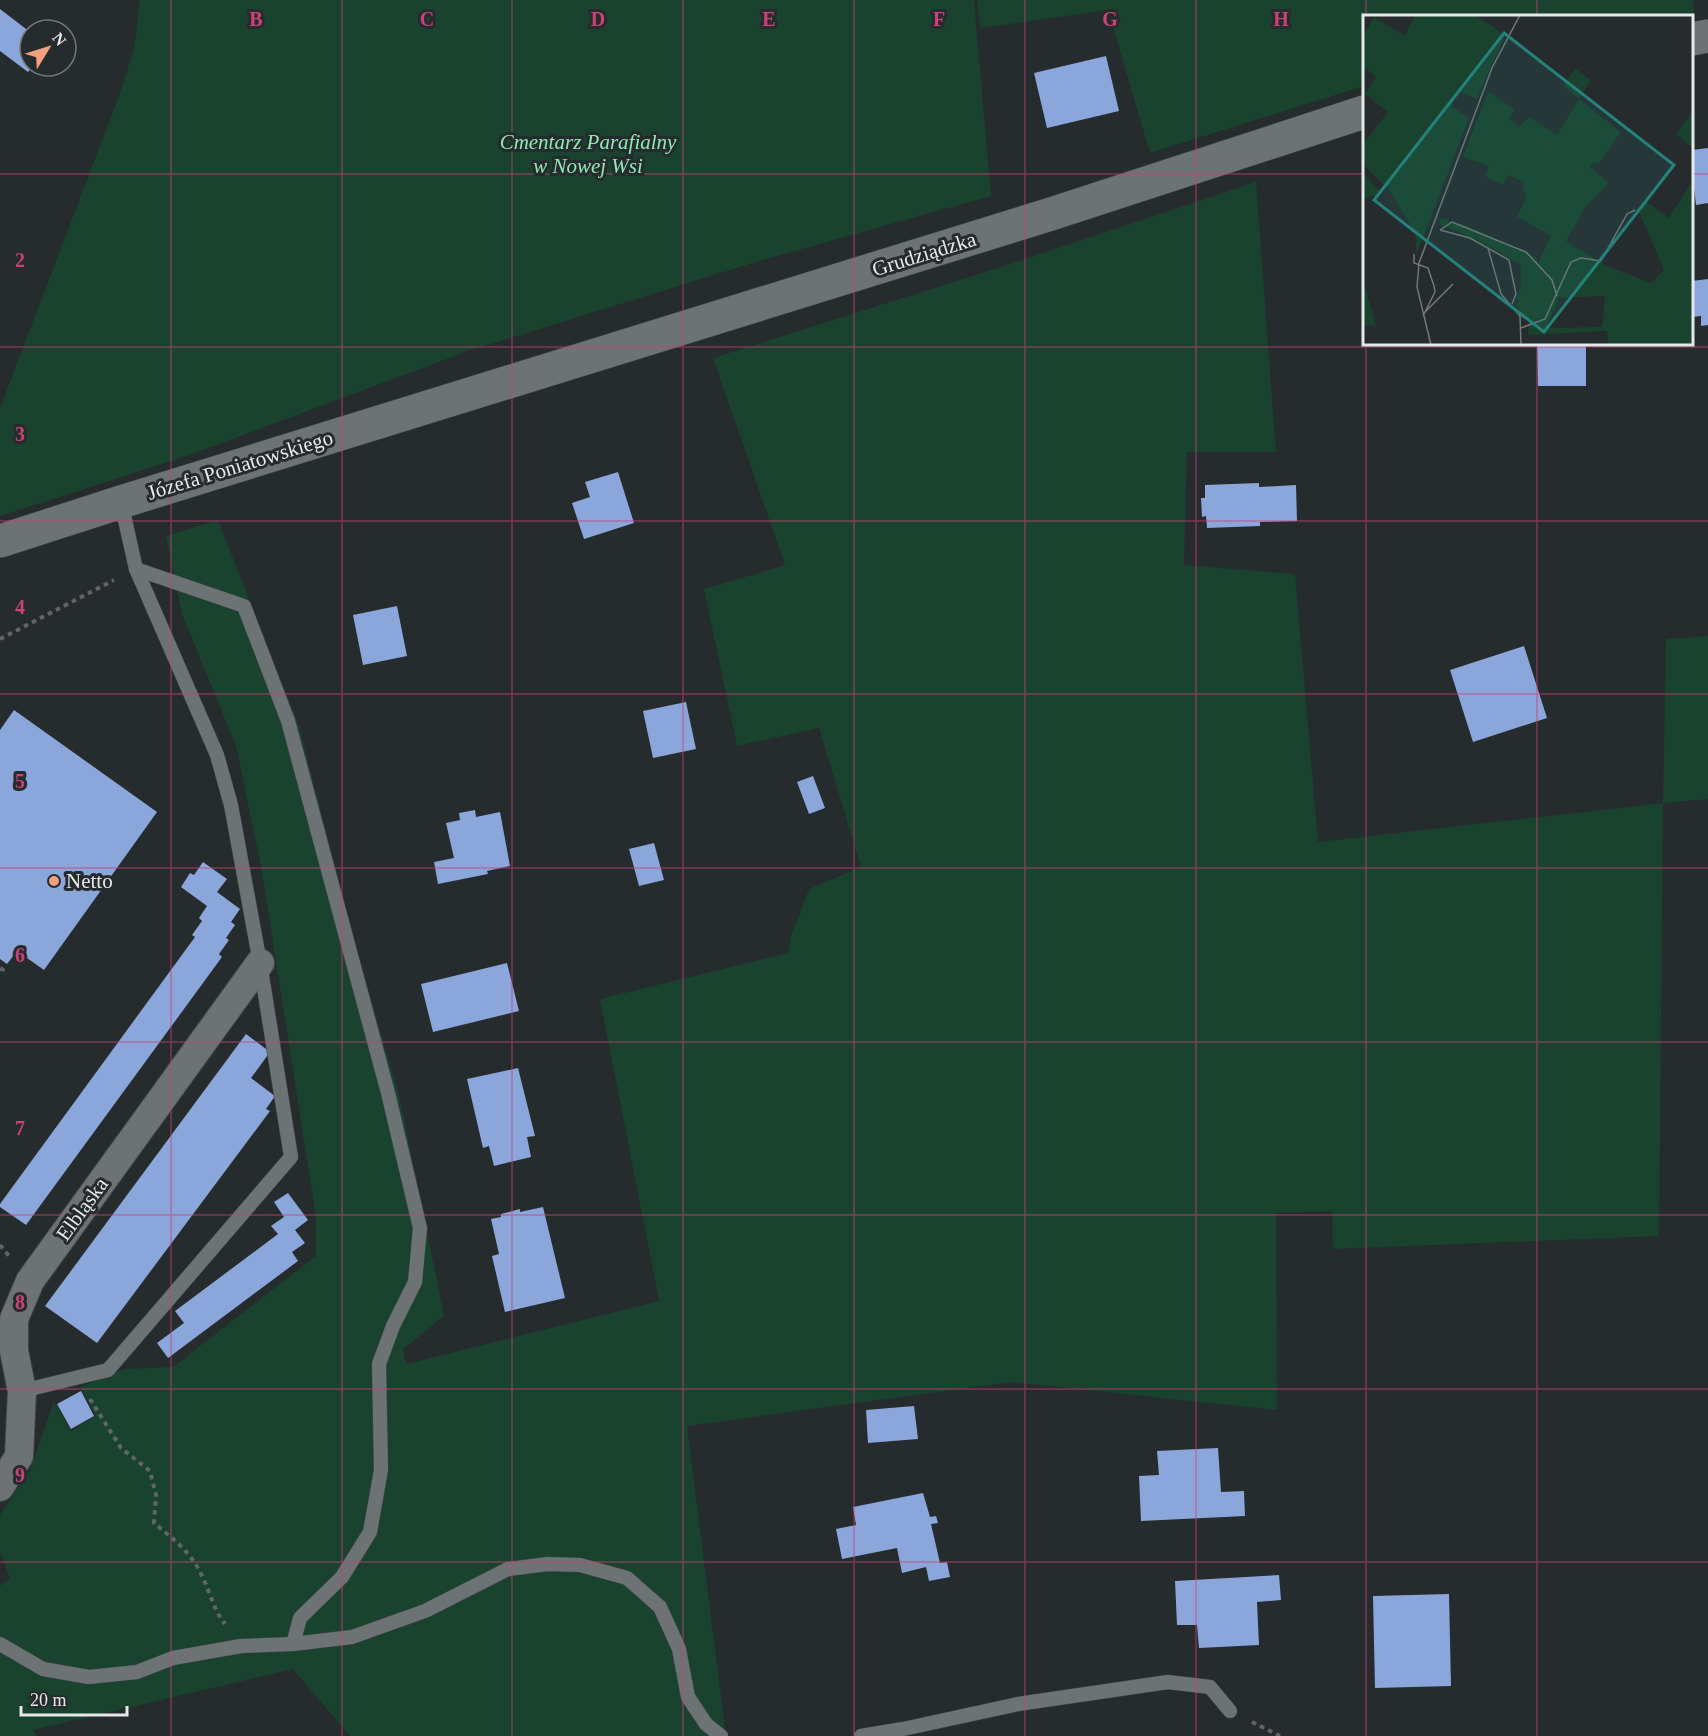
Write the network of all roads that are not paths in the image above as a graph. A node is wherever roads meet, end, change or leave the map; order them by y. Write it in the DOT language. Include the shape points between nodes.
graph roads {
  1 [pos="1708,36"];
  2 [pos="1693,39"];
  3 [pos="1363,113"];
  4 [pos="481,390"];
  5 [pos="121,502"];
  6 [pos="0,541"];
  7 [pos="136,569"];
  8 [pos="261,963"];
  9 [pos="22,1391"];
  10 [pos="0,1487"];
  11 [pos="0,1644"];
  12 [pos="294,1644"];
  13 [pos="1230,1711"];
  14 [pos="721,1736"];
  15 [pos="861,1736"];
  1 -- 2 [label="street"];
  3 -- 4 [label="street, Grudziądzka" via="1051,214"];
  4 -- 5 [label="street, Józefa Poniatowskiego"];
  5 -- 6 [label="street, Józefa Poniatowskiego"];
  5 -- 7 [label="lane"];
  7 -- 8 [label="lane" via="217,755 231,805"];
  7 -- 12 [label="lane" via="244,606 288,721 388,1093 420,1228 415,1282 379,1364 381,1470 370,1532 342,1577 300,1618"];
  8 -- 9 [label="street, Elbląska" via="30,1281 14,1319 14,1351"];
  8 -- 9 [label="lane" via="291,1157 108,1370"];
  9 -- 10 [label="street, Elbląska" via="19,1456"];
  11 -- 12 [label="lane" via="43,1670 89,1677 137,1672 173,1658 241,1646"];
  12 -- 14 [label="lane" via="352,1638 425,1611 508,1569 548,1563 580,1565 627,1578 660,1607 679,1649 688,1697 706,1724"];
  13 -- 15 [label="lane" via="1210,1687 1168,1682 1018,1704"];
}
